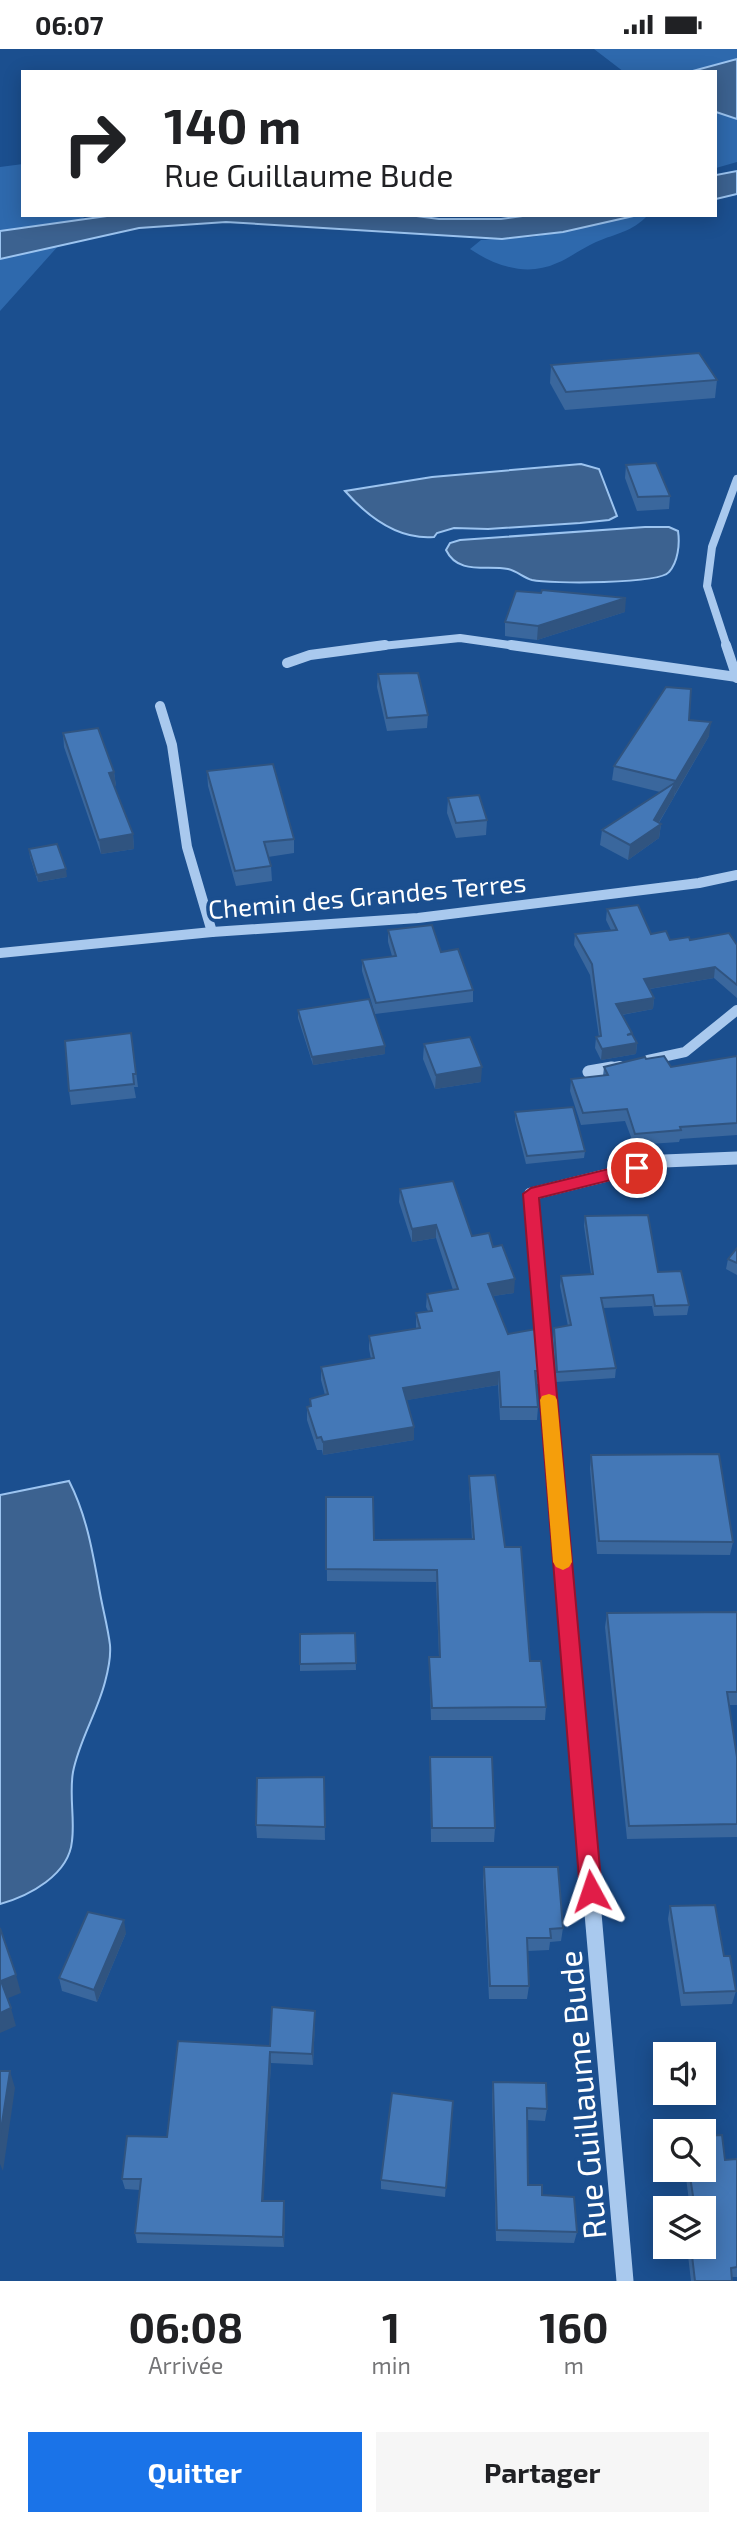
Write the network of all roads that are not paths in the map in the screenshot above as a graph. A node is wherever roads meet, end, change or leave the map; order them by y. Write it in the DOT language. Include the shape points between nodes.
graph roads {
  1 [pos="737,479"];
  2 [pos="287,663"];
  3 [pos="737,677"];
  4 [pos="160,706"];
  5 [pos="737,875"];
  6 [pos="212,932"];
  7 [pos="0,953"];
  8 [pos="737,1010"];
  9 [pos="589,1072"];
  10 [pos="737,1158"];
  11 [pos="625,2281"];
  1 -- 3 [label="street" via="712,547 707,586"];
  2 -- 3 [label="street" via="310,655 460,638"];
  4 -- 6 [label="street" via="172,745 187,847"];
  5 -- 6 [label="street, Chemin des Grandes Terres" via="418,918"];
  6 -- 7 [label="street, Chemin des Grandes Terres"];
  8 -- 9 [label="street" via="685,1052"];
  10 -- 11 [label="street, Rue Guillaume Bude" via="664,1161 531,1194"];
}
